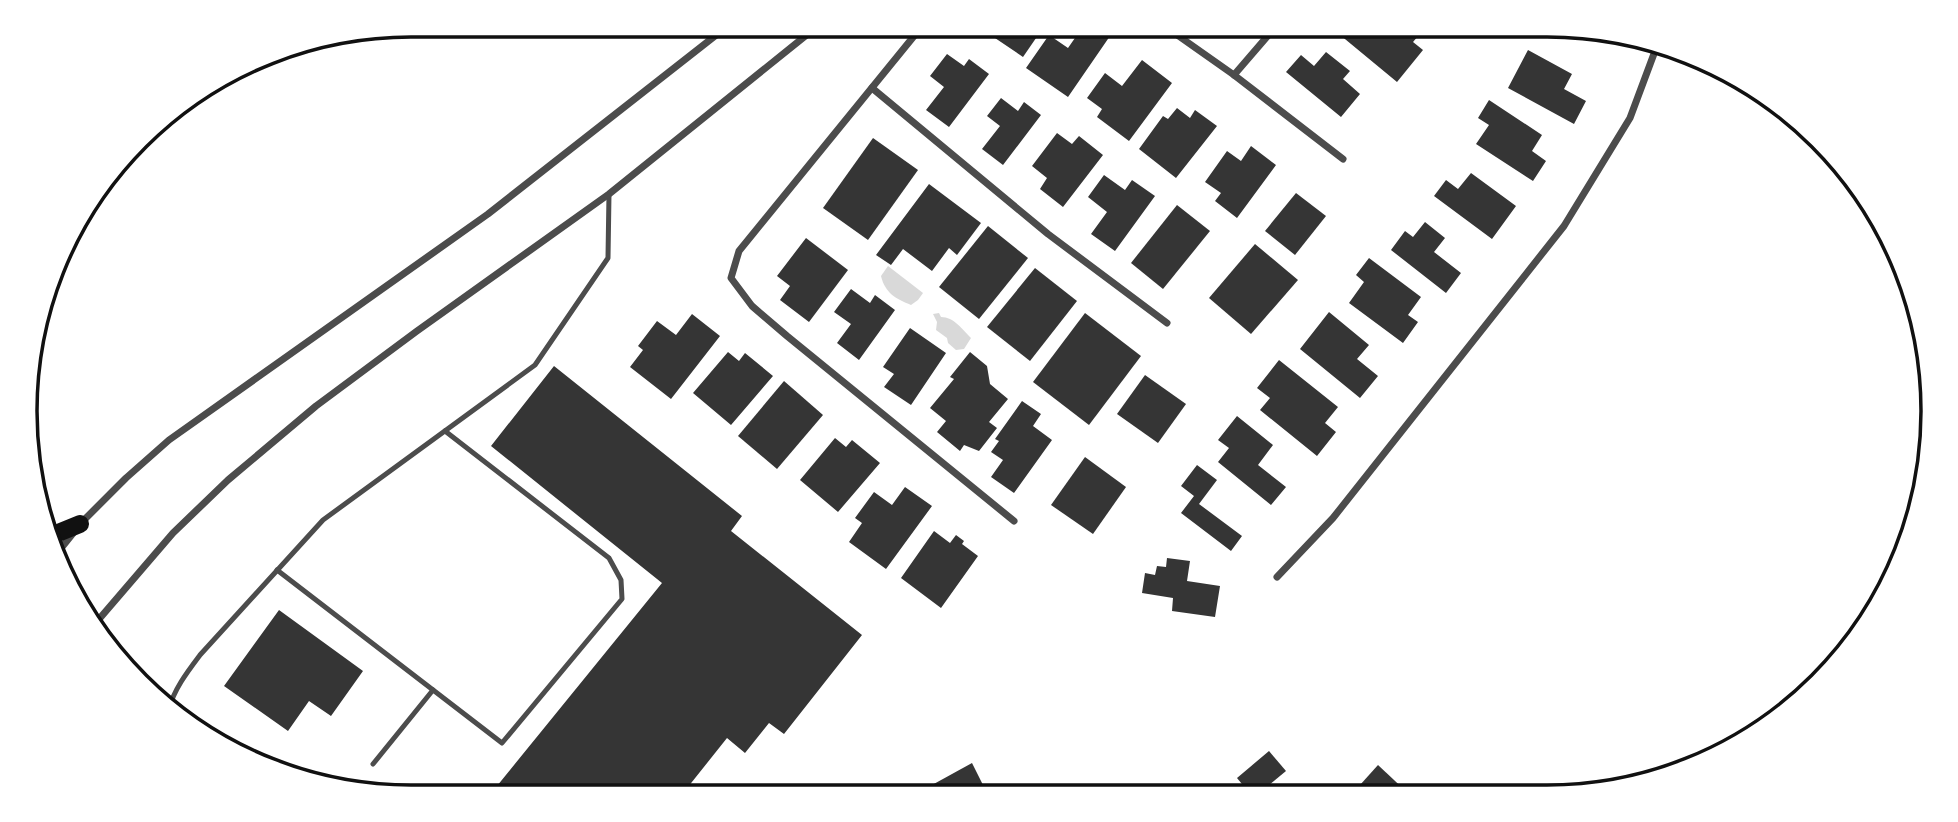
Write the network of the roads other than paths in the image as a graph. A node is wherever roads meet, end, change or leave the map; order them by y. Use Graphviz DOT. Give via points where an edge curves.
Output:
graph roads {
  1 [pos="713,37"];
  2 [pos="803,37"];
  3 [pos="913,37"];
  4 [pos="1181,37"];
  5 [pos="1266,37"];
  6 [pos="1654,53"];
  7 [pos="1234,75"];
  8 [pos="872,88"];
  9 [pos="1343,159"];
  10 [pos="609,194"];
  11 [pos="1167,323"];
  12 [pos="445,431"];
  13 [pos="1014,521"];
  14 [pos="80,524"];
  15 [pos="58,533"];
  16 [pos="62,546"];
  17 [pos="277,570"];
  18 [pos="1278,577"];
  19 [pos="100,618"];
  20 [pos="433,690"];
  21 [pos="172,699"];
  22 [pos="373,764"];
  1 -- 14 [label="street" via="488,214 169,440"];
  2 -- 10 [label="street"];
  3 -- 8 [label="street"];
  4 -- 7 [label="street"];
  5 -- 7 [label="street"];
  6 -- 18 [label="street" via="1630,118 1564,226 1333,518"];
  7 -- 9 [label="street"];
  8 -- 11 [label="street" via="1039,226"];
  8 -- 13 [label="street" via="739,251 732,278 752,306"];
  10 -- 12 [label="lane" via="608,258 535,365"];
  10 -- 19 [label="street" via="417,331 238,471 173,533"];
  12 -- 17 [label="lane" via="323,520"];
  12 -- 20 [label="lane" via="609,558 621,580 622,599 502,743"];
  14 -- 15 [label="main road"];
  14 -- 16 [label="street"];
  17 -- 20 [label="lane"];
  17 -- 21 [label="lane" via="200,654"];
  20 -- 22 [label="lane"];
}
